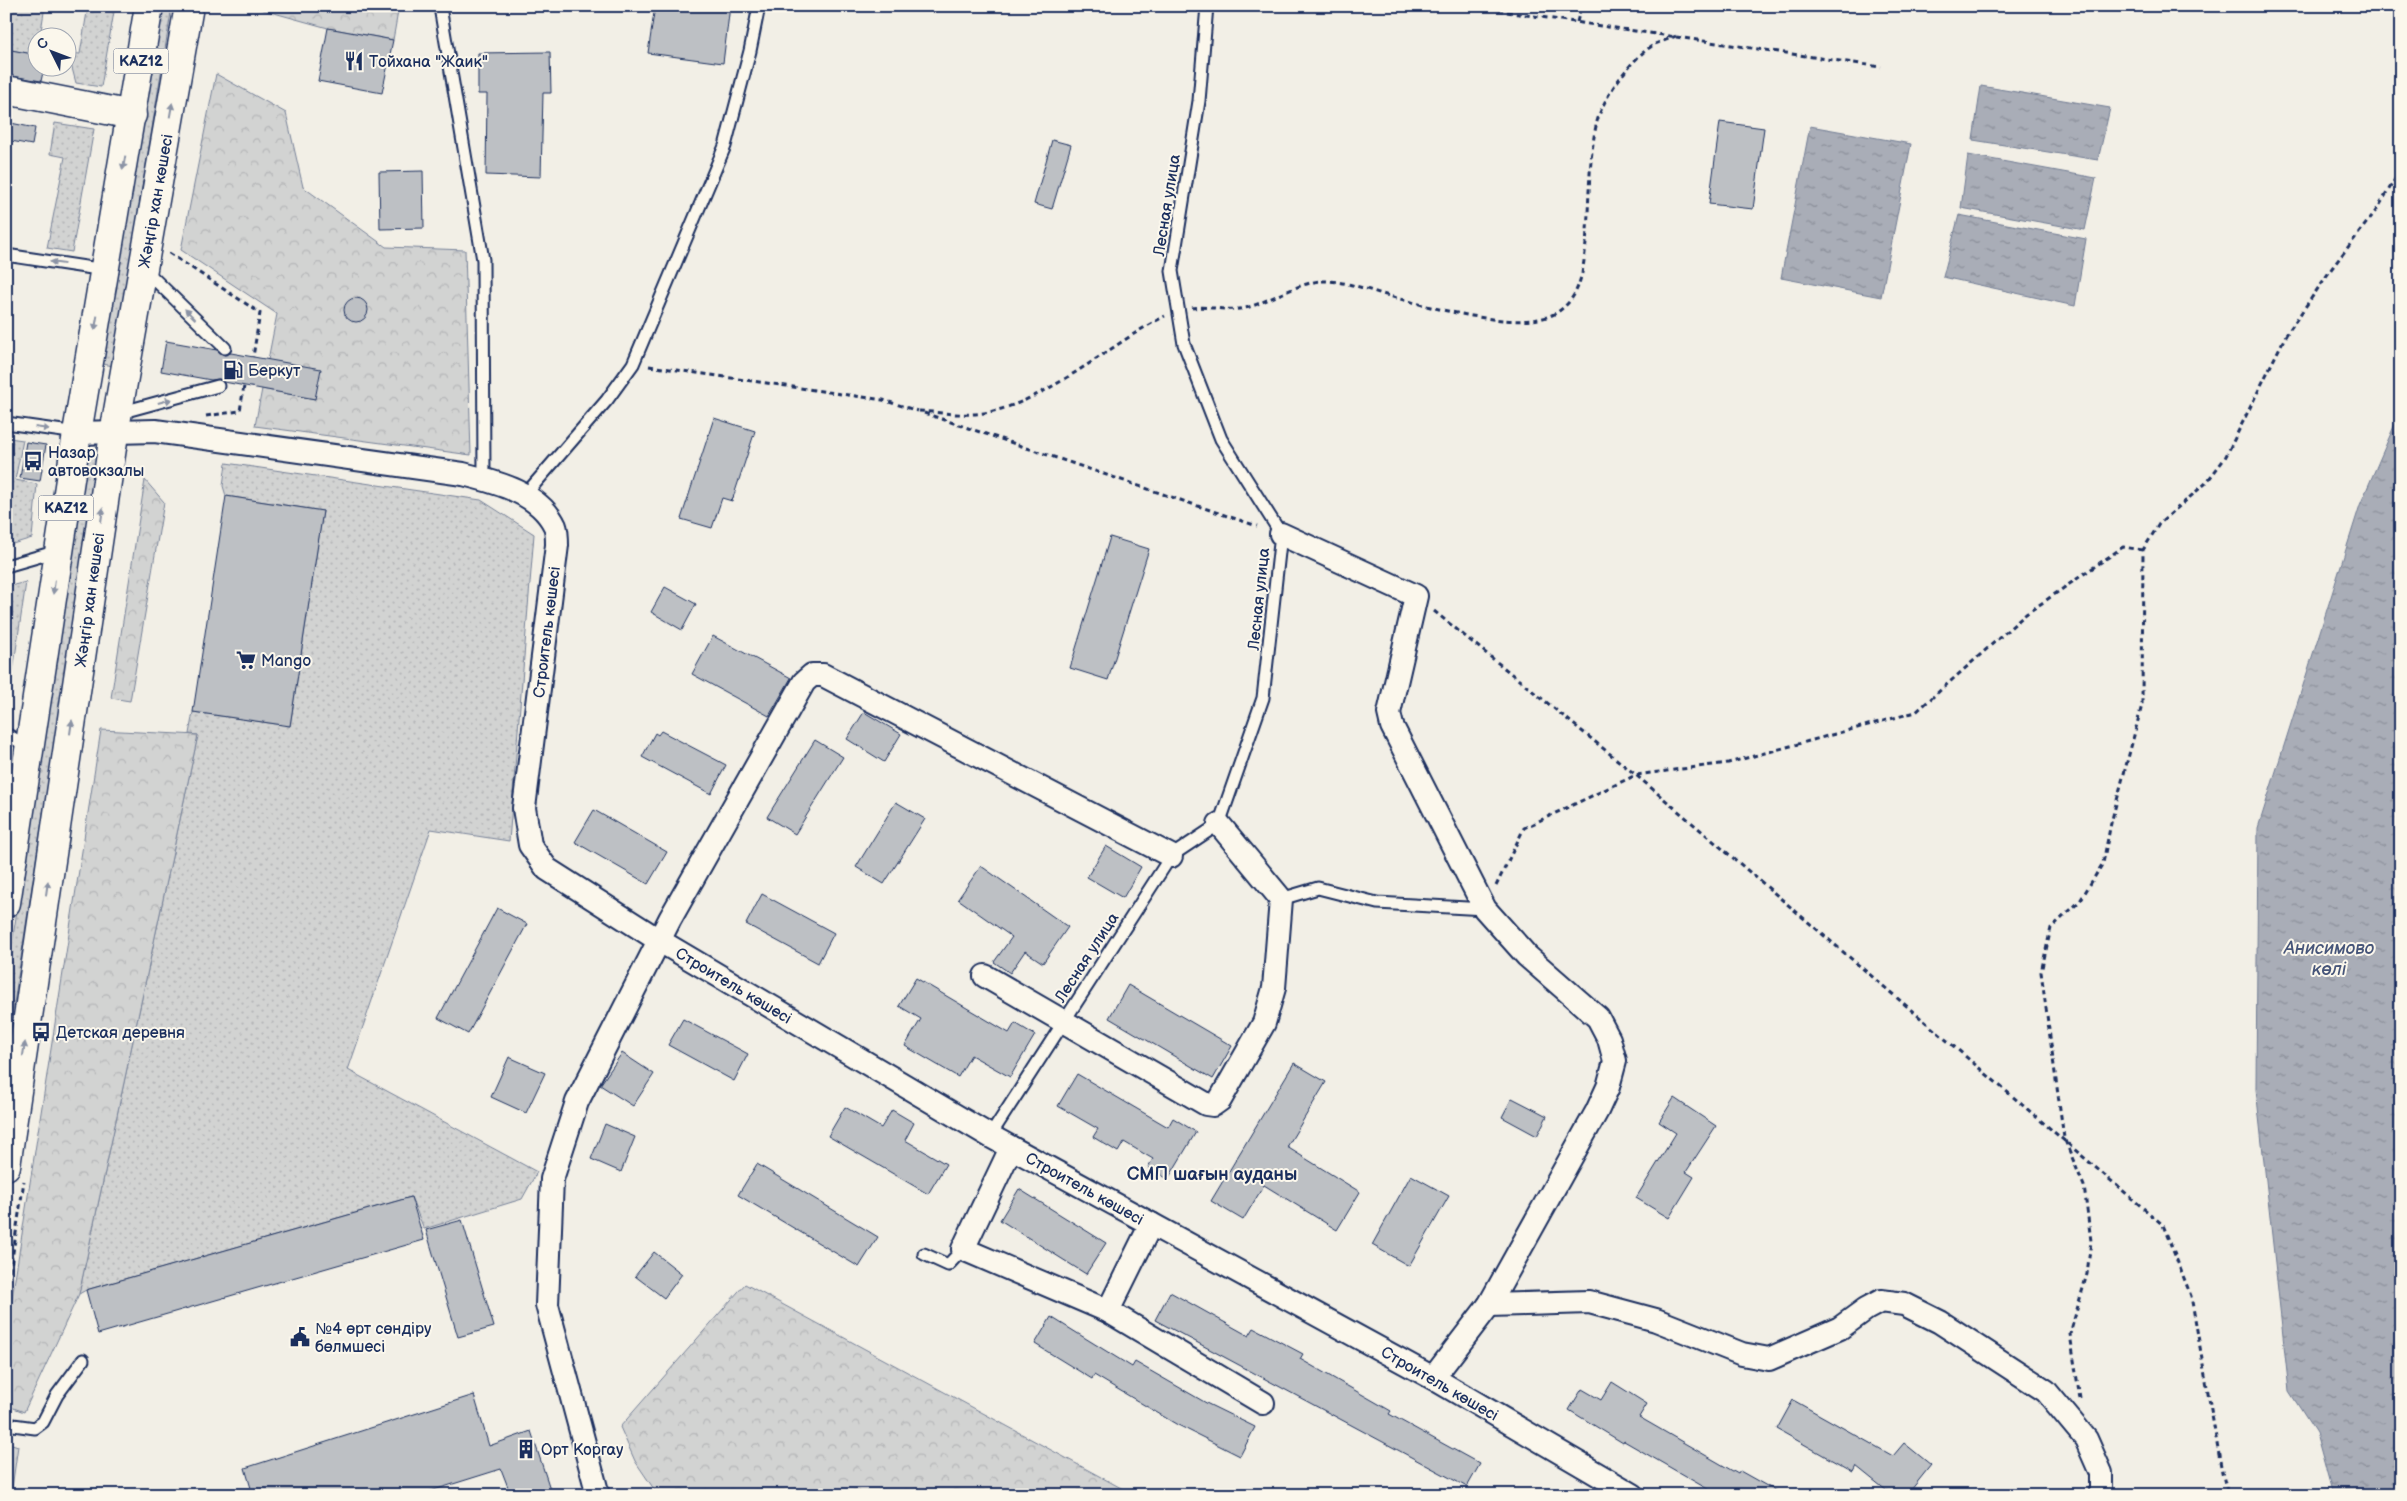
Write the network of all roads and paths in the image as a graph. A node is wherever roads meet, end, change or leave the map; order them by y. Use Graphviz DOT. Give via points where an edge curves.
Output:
graph roads {
  1 [pos="149,6"];
  2 [pos="189,6"];
  3 [pos="759,6"];
  4 [pos="1207,6"];
  5 [pos="1490,6"];
  6 [pos="1581,6"];
  7 [pos="440,13"];
  8 [pos="1577,22"];
  9 [pos="1676,36"];
  10 [pos="1881,67"];
  11 [pos="6,90"];
  12 [pos="132,115"];
  13 [pos="2401,168"];
  14 [pos="171,244"];
  15 [pos="6,255"];
  16 [pos="143,268"];
  17 [pos="105,270"];
  18 [pos="1178,310"];
  19 [pos="226,348"];
  20 [pos="253,357"];
  21 [pos="633,364"];
  22 [pos="218,386"];
  23 [pos="244,386"];
  24 [pos="919,412"];
  25 [pos="204,416"];
  26 [pos="6,423"];
  27 [pos="116,424"];
  28 [pos="77,433"];
  29 [pos="484,479"];
  30 [pos="525,495"];
  31 [pos="1281,534"];
  32 [pos="61,539"];
  33 [pos="2143,550"];
  34 [pos="6,566"];
  35 [pos="1416,596"];
  36 [pos="6,734"];
  37 [pos="29,757"];
  38 [pos="1636,775"];
  39 [pos="1219,824"];
  40 [pos="1171,856"];
  41 [pos="1281,899"];
  42 [pos="6,903"];
  43 [pos="1485,909"];
  44 [pos="660,941"];
  45 [pos="985,976"];
  46 [pos="1063,1023"];
  47 [pos="990,1136"];
  48 [pos="2064,1138"];
  49 [pos="1011,1148"];
  50 [pos="16,1169"];
  51 [pos="1151,1224"];
  52 [pos="963,1249"];
  53 [pos="924,1254"];
  54 [pos="6,1298"];
  55 [pos="1489,1305"];
  56 [pos="1108,1311"];
  57 [pos="83,1360"];
  58 [pos="1434,1378"];
  59 [pos="2080,1401"];
  60 [pos="1263,1403"];
  61 [pos="6,1424"];
  62 [pos="598,1495"];
  63 [pos="1633,1495"];
  64 [pos="2101,1495"];
  65 [pos="2228,1495"];
  1 -- 12 [label="main road, KAZ12"];
  16 -- 2 [label="main road, Жәңгір хан көшесі / KAZ12, one-way"];
  3 -- 21 [label="lane" via="725,146"];
  4 -- 18 [label="lane, Лесная улица" via="1199,101 1172,271"];
  5 -- 8 [label="path" via="1506,12"];
  6 -- 8 [label="path"];
  7 -- 29 [label="lane" via="484,260"];
  8 -- 9 [label="path"];
  9 -- 10 [label="path"];
  9 -- 18 [label="path" via="1654,45 1636,61 1606,100 1596,124 1582,274 1576,294 1559,312 1520,321 1470,316 1346,282 1321,281 1248,308"];
  11 -- 12 [label="main road"];
  12 -- 17 [label="main road, KAZ12, one-way"];
  13 -- 33 [label="path" via="2378,208 2286,335 2225,458 2206,482 2159,524"];
  14 -- 20 [label="path" via="169,253 260,313"];
  17 -- 15 [label="lane, one-way"];
  19 -- 16 [label="lane, one-way"];
  16 -- 27 [label="main road, Жәңгір хан көшесі / KAZ12"];
  17 -- 28 [label="main road, KAZ12, one-way"];
  18 -- 24 [label="path" via="1036,394 1000,409 973,414"];
  18 -- 31 [label="lane, Лесная улица" via="1184,344 1221,439"];
  21 -- 24 [label="path" via="884,400"];
  21 -- 30 [label="lane" via="607,400"];
  27 -- 22 [label="lane, one-way"];
  23 -- 25 [label="path" via="240,411"];
  24 -- 31 [label="path"];
  26 -- 28 [label="lane, one-way"];
  27 -- 28 [label="street, Строитель көшесі"];
  27 -- 29 [label="street, Строитель көшесі"];
  50 -- 27 [label="main road, Жәңгір хан көшесі / KAZ12, one-way"];
  28 -- 32 [label="main road, KAZ12"];
  29 -- 30 [label="street, Строитель көшесі" via="506,484"];
  30 -- 44 [label="street, Строитель көшесі" via="547,514 556,527 557,545 524,808 530,845 547,869"];
  31 -- 35 [label="street"];
  31 -- 39 [label="lane, Лесная улица" via="1263,698"];
  32 -- 34 [label="lane" via="51,553"];
  32 -- 37 [label="main road, KAZ12, one-way"];
  33 -- 38 [label="path" via="2123,547 2026,614 1916,712 1728,763"];
  33 -- 48 [label="path" via="2142,705 2103,863 2080,901 2051,928 2041,972"];
  35 -- 38 [label="path"];
  35 -- 43 [label="street" via="1389,713 1392,726"];
  36 -- 37 [label="lane" via="25,745"];
  37 -- 42 [label="main road, KAZ12"];
  38 -- 43 [label="path" via="1524,828"];
  38 -- 48 [label="path"];
  39 -- 40 [label="lane, Лесная улица"];
  39 -- 41 [label="street"];
  40 -- 44 [label="street" via="870,698 823,675 812,675 799,690"];
  40 -- 46 [label="lane, Лесная улица"];
  41 -- 43 [label="lane" via="1318,888 1377,903"];
  41 -- 46 [label="street" via="1274,988 1264,1024 1220,1100 1213,1105"];
  43 -- 55 [label="street" via="1527,956 1598,1018 1609,1038 1615,1061 1597,1111"];
  44 -- 47 [label="street, Строитель көшесі"];
  44 -- 62 [label="street" via="577,1102 552,1179 547,1305"];
  45 -- 46 [label="street"];
  46 -- 47 [label="lane, Лесная улица"];
  47 -- 49 [label="street, Строитель көшесі"];
  48 -- 59 [label="path" via="2084,1186 2091,1241 2087,1274 2070,1334"];
  48 -- 65 [label="path" via="2164,1225 2192,1296"];
  49 -- 51 [label="street, Строитель көшесі"];
  49 -- 52 [label="street"];
  50 -- 54 [label="path"];
  51 -- 56 [label="street"];
  51 -- 58 [label="street, Строитель көшесі"];
  52 -- 53 [label="lane" via="948,1265"];
  52 -- 56 [label="street"];
  55 -- 58 [label="street"];
  55 -- 64 [label="street" via="1589,1302 1656,1320 1742,1354 1770,1358 1840,1328 1881,1302 1904,1304 1940,1322 2046,1391 2086,1439 2101,1473"];
  56 -- 60 [label="street"];
  57 -- 61 [label="lane" via="57,1395 43,1422 35,1428"];
  58 -- 63 [label="street, Строитель көшесі"];
}
